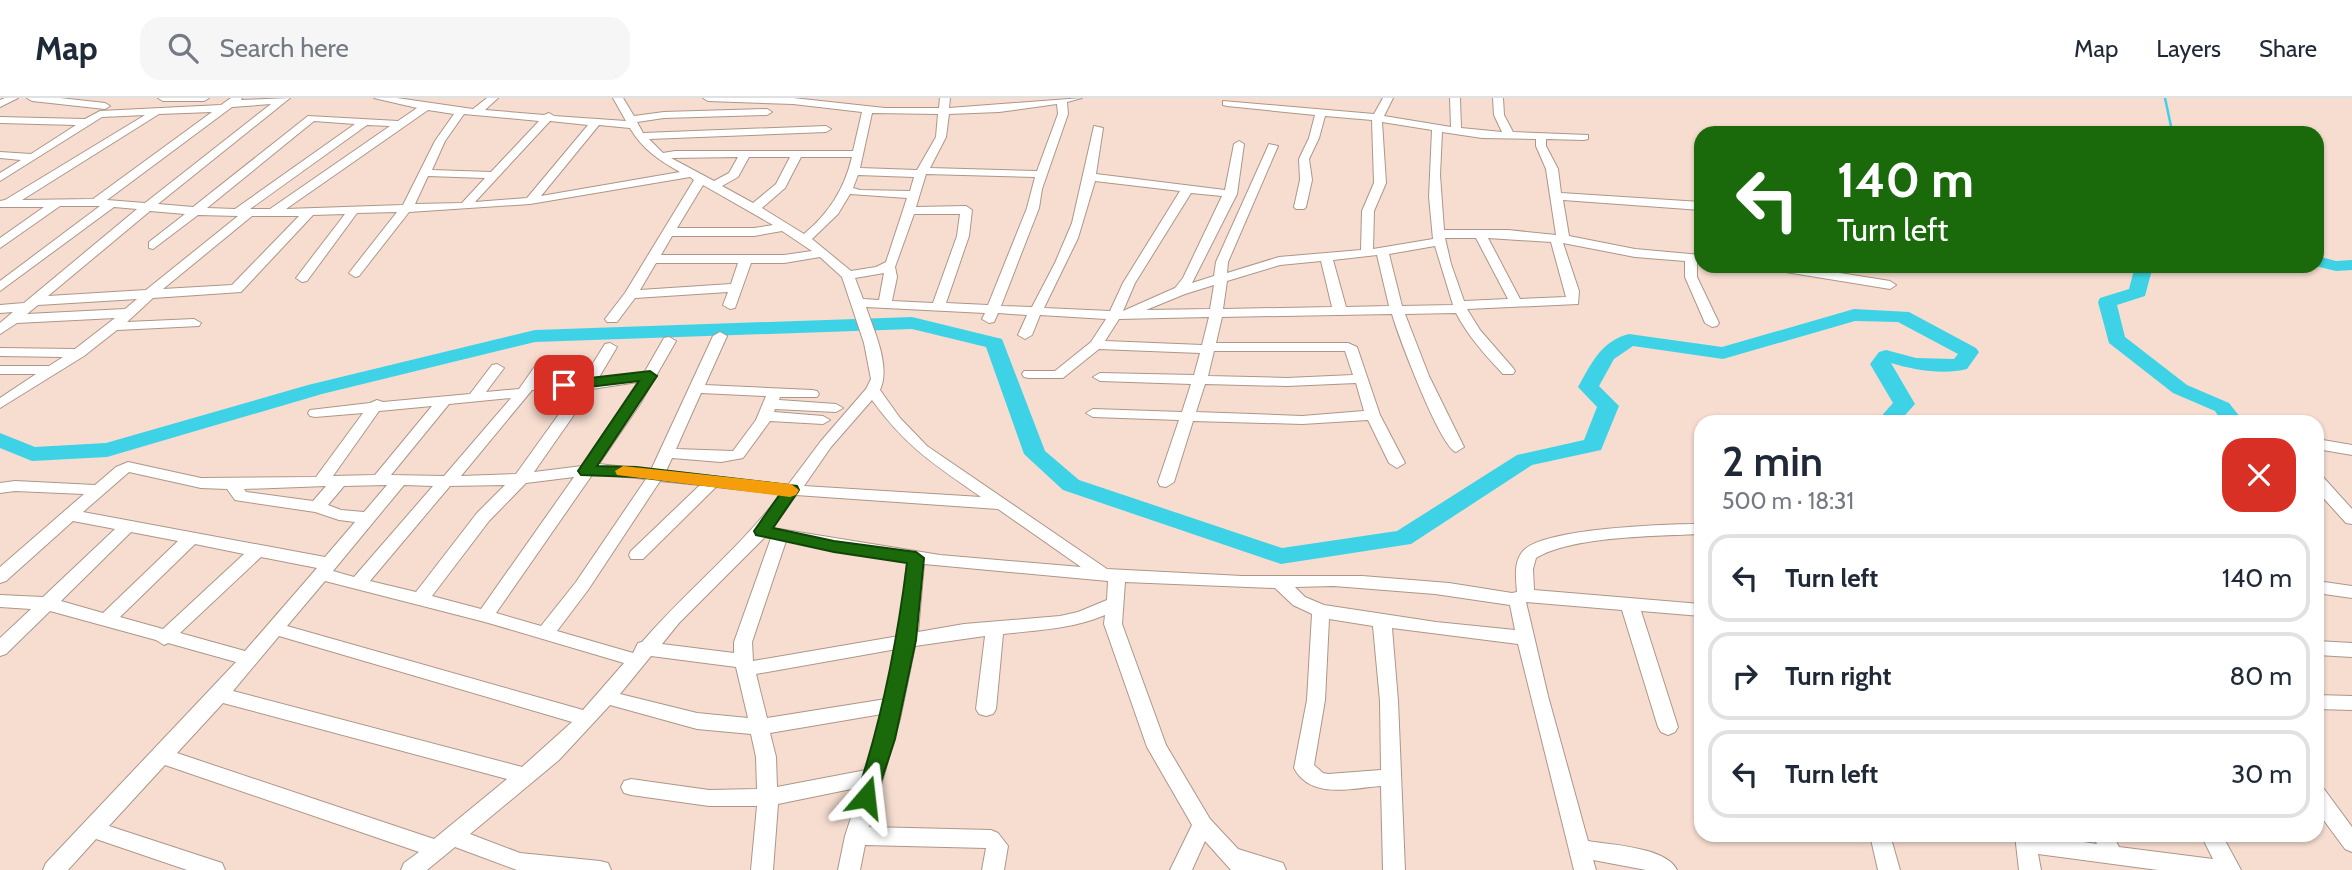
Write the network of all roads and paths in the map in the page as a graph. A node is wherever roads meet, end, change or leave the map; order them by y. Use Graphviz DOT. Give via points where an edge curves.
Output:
graph roads {
  1 [pos="13,98"];
  2 [pos="32,98"];
  3 [pos="116,98"];
  4 [pos="163,98"];
  5 [pos="204,98"];
  6 [pos="379,98"];
  7 [pos="493,98"];
  8 [pos="618,98"];
  9 [pos="708,98"];
  10 [pos="945,98"];
  11 [pos="1077,98"];
  12 [pos="1298,98"];
  13 [pos="1388,98"];
  14 [pos="1455,98"];
  15 [pos="1498,98"];
  16 [pos="284,99"];
  17 [pos="741,99"];
  18 [pos="789,99"];
  19 [pos="1062,100"];
  20 [pos="1227,100"];
  21 [pos="230,103"];
  22 [pos="0,104"];
  23 [pos="425,107"];
  24 [pos="868,109"];
  25 [pos="102,110"];
  26 [pos="190,110"];
  27 [pos="461,111"];
  28 [pos="944,111"];
  29 [pos="1293,111"];
  30 [pos="476,112"];
  31 [pos="767,112"];
  32 [pos="156,113"];
  33 [pos="1320,114"];
  34 [pos="549,116"];
  35 [pos="1377,119"];
  36 [pos="0,120"];
  37 [pos="1226,120"];
  38 [pos="366,121"];
  39 [pos="597,121"];
  40 [pos="87,122"];
  41 [pos="631,122"];
  42 [pos="400,124"];
  43 [pos="1098,128"];
  44 [pos="826,129"];
  45 [pos="1437,129"];
  46 [pos="1456,130"];
  47 [pos="640,136"];
  48 [pos="1509,136"];
  49 [pos="1541,136"];
  50 [pos="1584,137"];
  51 [pos="1239,144"];
  52 [pos="1273,146"];
  53 [pos="745,154"];
  54 [pos="797,154"];
  55 [pos="857,154"];
  56 [pos="0,155"];
  57 [pos="34,157"];
  58 [pos="661,157"];
  59 [pos="854,171"];
  60 [pos="922,172"];
  61 [pos="424,173"];
  62 [pos="1042,173"];
  63 [pos="2,175"];
  64 [pos="495,175"];
  65 [pos="695,177"];
  66 [pos="1091,177"];
  67 [pos="714,186"];
  68 [pos="1187,189"];
  69 [pos="849,190"];
  70 [pos="1231,194"];
  71 [pos="914,195"];
  72 [pos="1558,196"];
  73 [pos="530,201"];
  74 [pos="58,202"];
  75 [pos="96,202"];
  76 [pos="113,202"];
  77 [pos="3,205"];
  78 [pos="149,206"];
  79 [pos="465,206"];
  80 [pos="1694,206"];
  81 [pos="406,207"];
  82 [pos="1300,207"];
  83 [pos="754,208"];
  84 [pos="354,209"];
  85 [pos="193,211"];
  86 [pos="245,211"];
  87 [pos="908,211"];
  88 [pos="309,212"];
  89 [pos="273,213"];
  90 [pos="783,227"];
  91 [pos="670,232"];
  92 [pos="1479,233"];
  93 [pos="1438,238"];
  94 [pos="1560,239"];
  95 [pos="804,240"];
  96 [pos="0,244"];
  97 [pos="153,245"];
  98 [pos="1382,252"];
  99 [pos="821,253"];
  100 [pos="1367,254"];
  101 [pos="1326,256"];
  102 [pos="1694,258"];
  103 [pos="653,259"];
  104 [pos="746,259"];
  105 [pos="889,267"];
  106 [pos="1694,268"];
  107 [pos="355,273"];
  108 [pos="1838,273"];
  109 [pos="848,275"];
  110 [pos="1222,276"];
  111 [pos="302,278"];
  112 [pos="1890,285"];
  113 [pos="0,288"];
  114 [pos="736,288"];
  115 [pos="1180,291"];
  116 [pos="631,294"];
  117 [pos="149,295"];
  118 [pos="885,303"];
  119 [pos="29,304"];
  120 [pos="1516,304"];
  121 [pos="730,305"];
  122 [pos="938,306"];
  123 [pos="860,307"];
  124 [pos="1460,307"];
  125 [pos="0,309"];
  126 [pos="1396,310"];
  127 [pos="1038,311"];
  128 [pos="1340,311"];
  129 [pos="128,313"];
  130 [pos="1217,314"];
  131 [pos="990,315"];
  132 [pos="1122,315"];
  133 [pos="612,319"];
  134 [pos="194,323"];
  135 [pos="1712,323"];
  136 [pos="5,325"];
  137 [pos="115,326"];
  138 [pos="1025,335"];
  139 [pos="720,336"];
  140 [pos="669,341"];
  141 [pos="1096,345"];
  142 [pos="610,347"];
  143 [pos="1209,348"];
  144 [pos="0,352"];
  145 [pos="82,353"];
  146 [pos="543,365"];
  147 [pos="497,368"];
  148 [pos="0,370"];
  149 [pos="53,370"];
  150 [pos="1508,371"];
  151 [pos="1028,373"];
  152 [pos="650,376"];
  153 [pos="1100,377"];
  154 [pos="1199,379"];
  155 [pos="1360,379"];
  156 [pos="587,385"];
  157 [pos="697,389"];
  158 [pos="525,390"];
  159 [pos="873,390"];
  160 [pos="812,394"];
  161 [pos="475,397"];
  162 [pos="444,401"];
  163 [pos="0,404"];
  164 [pos="378,404"];
  165 [pos="770,404"];
  166 [pos="836,408"];
  167 [pos="315,413"];
  168 [pos="1093,413"];
  169 [pos="1373,415"];
  170 [pos="1186,416"];
  171 [pos="823,420"];
  172 [pos="2324,445"];
  173 [pos="1456,447"];
  174 [pos="2352,450"];
  175 [pos="667,453"];
  176 [pos="1398,463"];
  177 [pos="586,471"];
  178 [pos="657,474"];
  179 [pos="379,480"];
  180 [pos="400,480"];
  181 [pos="448,480"];
  182 [pos="520,480"];
  183 [pos="321,481"];
  184 [pos="341,481"];
  185 [pos="713,481"];
  186 [pos="1166,482"];
  187 [pos="232,484"];
  188 [pos="0,488"];
  189 [pos="2324,489"];
  190 [pos="97,490"];
  191 [pos="791,490"];
  192 [pos="1002,504"];
  193 [pos="317,507"];
  194 [pos="69,515"];
  195 [pos="367,519"];
  196 [pos="2352,519"];
  197 [pos="129,525"];
  198 [pos="1694,530"];
  199 [pos="771,533"];
  200 [pos="190,538"];
  201 [pos="257,551"];
  202 [pos="637,555"];
  203 [pos="916,558"];
  204 [pos="325,569"];
  205 [pos="1108,575"];
  206 [pos="0,577"];
  207 [pos="1278,580"];
  208 [pos="358,584"];
  209 [pos="2324,588"];
  210 [pos="2352,592"];
  211 [pos="1521,597"];
  212 [pos="420,599"];
  213 [pos="0,601"];
  214 [pos="1115,603"];
  215 [pos="48,604"];
  216 [pos="1630,606"];
  217 [pos="1694,610"];
  218 [pos="1321,611"];
  219 [pos="485,616"];
  220 [pos="105,621"];
  221 [pos="1382,621"];
  222 [pos="995,628"];
  223 [pos="276,629"];
  224 [pos="545,634"];
  225 [pos="164,638"];
  226 [pos="1525,638"];
  227 [pos="907,640"];
  228 [pos="2324,648"];
  229 [pos="0,649"];
  230 [pos="2352,650"];
  231 [pos="640,654"];
  232 [pos="249,659"];
  233 [pos="745,665"];
  234 [pos="219,695"];
  235 [pos="605,697"];
  236 [pos="2324,701"];
  237 [pos="2352,703"];
  238 [pos="892,705"];
  239 [pos="986,709"];
  240 [pos="587,719"];
  241 [pos="760,727"];
  242 [pos="1668,727"];
  243 [pos="162,756"];
  244 [pos="526,776"];
  245 [pos="872,777"];
  246 [pos="1390,777"];
  247 [pos="631,787"];
  248 [pos="768,797"];
  249 [pos="2324,804"];
  250 [pos="1203,825"];
  251 [pos="92,829"];
  252 [pos="855,836"];
  253 [pos="1882,842"];
  254 [pos="2026,842"];
  255 [pos="2075,842"];
  256 [pos="2215,842"];
  257 [pos="2352,842"];
  258 [pos="444,843"];
  259 [pos="2108,844"];
  260 [pos="1580,849"];
  261 [pos="1238,863"];
  262 [pos="589,869"];
  263 [pos="54,870"];
  264 [pos="214,870"];
  265 [pos="412,870"];
  266 [pos="762,870"];
  267 [pos="849,870"];
  268 [pos="993,870"];
  269 [pos="1181,870"];
  270 [pos="1275,870"];
  271 [pos="1394,870"];
  272 [pos="1585,870"];
  273 [pos="1666,870"];
  274 [pos="1889,870"];
  275 [pos="2030,870"];
  276 [pos="2230,870"];
  1 -- 22 [label="street"];
  2 -- 25 [label="street"];
  3 -- 25 [label="street"];
  4 -- 5 [label="street"];
  5 -- 26 [label="street"];
  6 -- 23 [label="street"];
  7 -- 30 [label="street"];
  8 -- 41 [label="street"];
  9 -- 17 [label="street"];
  10 -- 28 [label="street"];
  11 -- 19 [label="street"];
  12 -- 29 [label="street"];
  13 -- 35 [label="street"];
  14 -- 46 [label="street"];
  15 -- 48 [label="street" via="1499,115"];
  16 -- 21 [label="street"];
  16 -- 78 [label="street"];
  17 -- 18 [label="street"];
  18 -- 24 [label="street"];
  19 -- 28 [label="street"];
  19 -- 62 [label="street" via="1063,114"];
  20 -- 29 [label="street"];
  20 -- 37 [label="street"];
  21 -- 26 [label="street"];
  21 -- 75 [label="street"];
  23 -- 27 [label="street"];
  23 -- 42 [label="street"];
  24 -- 28 [label="street"];
  24 -- 55 [label="street"];
  25 -- 32 [label="street"];
  25 -- 40 [label="street"];
  26 -- 32 [label="street"];
  27 -- 30 [label="street"];
  27 -- 61 [label="street"];
  28 -- 60 [label="street" via="941,137"];
  29 -- 33 [label="street"];
  30 -- 34 [label="street"];
  31 -- 41 [label="street" via="664,116"];
  32 -- 77 [label="street"];
  33 -- 35 [label="street"];
  33 -- 82 [label="street" via="1304,159 1306,180"];
  34 -- 39 [label="street"];
  34 -- 64 [label="street"];
  35 -- 45 [label="street"];
  35 -- 100 [label="street" via="1380,183 1368,211"];
  36 -- 40 [label="street"];
  38 -- 42 [label="street"];
  38 -- 85 [label="street" via="312,118"];
  38 -- 86 [label="street"];
  39 -- 41 [label="street"];
  39 -- 73 [label="street"];
  40 -- 57 [label="street"];
  41 -- 47 [label="street"];
  42 -- 89 [label="street"];
  43 -- 66 [label="street"];
  44 -- 47 [label="street"];
  45 -- 46 [label="street"];
  45 -- 93 [label="street" via="1432,176"];
  46 -- 48 [label="street"];
  47 -- 58 [label="street"];
  48 -- 49 [label="street"];
  49 -- 50 [label="street"];
  49 -- 72 [label="street"];
  51 -- 70 [label="street"];
  52 -- 110 [label="street" via="1226,250"];
  53 -- 54 [label="street"];
  53 -- 58 [label="street"];
  53 -- 67 [label="street" via="734,175"];
  54 -- 55 [label="street"];
  54 -- 83 [label="street" via="781,186"];
  55 -- 59 [label="street"];
  56 -- 57 [label="street"];
  57 -- 63 [label="street"];
  58 -- 65 [label="street"];
  59 -- 60 [label="street"];
  59 -- 69 [label="street"];
  60 -- 62 [label="street"];
  60 -- 71 [label="street"];
  61 -- 64 [label="street"];
  61 -- 81 [label="street"];
  62 -- 131 [label="street"];
  64 -- 79 [label="street"];
  65 -- 67 [label="street"];
  65 -- 73 [label="street"];
  65 -- 91 [label="street"];
  66 -- 68 [label="street"];
  66 -- 127 [label="street" via="1067,252"];
  67 -- 83 [label="street"];
  68 -- 70 [label="street"];
  68 -- 132 [label="street" via="1129,283"];
  69 -- 71 [label="street"];
  69 -- 95 [label="street" via="831,216"];
  70 -- 115 [label="street"];
  71 -- 87 [label="street"];
  72 -- 80 [label="street"];
  72 -- 94 [label="street"];
  73 -- 79 [label="street"];
  74 -- 75 [label="street"];
  74 -- 77 [label="street"];
  74 -- 96 [label="street"];
  75 -- 76 [label="street"];
  76 -- 78 [label="street"];
  76 -- 113 [label="street"];
  78 -- 85 [label="street"];
  78 -- 119 [label="street"];
  79 -- 81 [label="street"];
  81 -- 84 [label="street"];
  81 -- 107 [label="street"];
  83 -- 90 [label="street"];
  84 -- 88 [label="street"];
  84 -- 111 [label="street"];
  85 -- 86 [label="street"];
  85 -- 97 [label="street"];
  86 -- 89 [label="street"];
  86 -- 117 [label="street"];
  87 -- 105 [label="street"];
  87 -- 122 [label="street" via="966,211 963,236"];
  88 -- 89 [label="street"];
  88 -- 117 [label="street" via="237,288"];
  90 -- 91 [label="street" via="754,232"];
  90 -- 95 [label="street"];
  91 -- 103 [label="street"];
  92 -- 93 [label="street"];
  92 -- 94 [label="street"];
  92 -- 120 [label="street"];
  93 -- 98 [label="street"];
  93 -- 124 [label="street"];
  94 -- 102 [label="street"];
  94 -- 120 [label="street" via="1573,301"];
  95 -- 99 [label="street"];
  98 -- 100 [label="street"];
  98 -- 126 [label="street"];
  99 -- 104 [label="street"];
  99 -- 109 [label="street"];
  100 -- 101 [label="street"];
  101 -- 110 [label="street" via="1279,261"];
  101 -- 128 [label="street"];
  103 -- 104 [label="street"];
  103 -- 116 [label="street"];
  104 -- 114 [label="street"];
  105 -- 109 [label="street"];
  105 -- 118 [label="street"];
  106 -- 135 [label="street" via="1692,277"];
  108 -- 112 [label="street"];
  109 -- 123 [label="street"];
  110 -- 115 [label="street"];
  110 -- 130 [label="street"];
  114 -- 116 [label="street"];
  114 -- 121 [label="street"];
  115 -- 132 [label="street"];
  116 -- 133 [label="street"];
  117 -- 119 [label="street"];
  117 -- 129 [label="street"];
  118 -- 122 [label="street"];
  118 -- 123 [label="street"];
  119 -- 125 [label="street"];
  119 -- 136 [label="street"];
  120 -- 124 [label="street"];
  122 -- 131 [label="street"];
  123 -- 159 [label="street" via="878,379"];
  124 -- 126 [label="street"];
  124 -- 150 [label="street"];
  126 -- 128 [label="street"];
  126 -- 173 [label="street" via="1410,353"];
  127 -- 131 [label="street"];
  127 -- 132 [label="street"];
  127 -- 138 [label="street"];
  128 -- 130 [label="street"];
  129 -- 136 [label="street"];
  129 -- 137 [label="street"];
  130 -- 132 [label="street"];
  130 -- 143 [label="street"];
  132 -- 141 [label="street"];
  134 -- 137 [label="street"];
  137 -- 145 [label="street"];
  139 -- 157 [label="street"];
  140 -- 152 [label="street"];
  141 -- 143 [label="street"];
  141 -- 151 [label="street" via="1058,375"];
  142 -- 156 [label="street"];
  143 -- 154 [label="street"];
  143 -- 155 [label="street" via="1348,347"];
  144 -- 145 [label="street"];
  145 -- 149 [label="street"];
  146 -- 158 [label="street"];
  147 -- 161 [label="street"];
  148 -- 149 [label="street"];
  149 -- 163 [label="street"];
  152 -- 156 [label="street"];
  152 -- 177 [label="street"];
  153 -- 154 [label="street"];
  154 -- 155 [label="street"];
  154 -- 170 [label="street"];
  155 -- 169 [label="street"];
  156 -- 158 [label="street"];
  156 -- 182 [label="street"];
  157 -- 165 [label="street"];
  157 -- 175 [label="street"];
  158 -- 161 [label="street"];
  158 -- 181 [label="street"];
  159 -- 191 [label="street"];
  159 -- 192 [label="street" via="922,449"];
  160 -- 165 [label="street"];
  161 -- 162 [label="street"];
  162 -- 164 [label="street"];
  162 -- 179 [label="street"];
  164 -- 167 [label="street"];
  164 -- 183 [label="street"];
  165 -- 166 [label="street"];
  165 -- 171 [label="street"];
  165 -- 175 [label="street" via="738,455"];
  168 -- 170 [label="street"];
  169 -- 170 [label="street" via="1313,420"];
  169 -- 176 [label="street"];
  170 -- 186 [label="street"];
  172 -- 174 [label="street"];
  175 -- 178 [label="street"];
  177 -- 178 [label="street"];
  177 -- 182 [label="street"];
  177 -- 219 [label="street"];
  178 -- 185 [label="street"];
  178 -- 224 [label="street"];
  179 -- 180 [label="street"];
  179 -- 184 [label="street"];
  180 -- 181 [label="street"];
  180 -- 195 [label="street"];
  181 -- 182 [label="street"];
  181 -- 208 [label="street"];
  182 -- 212 [label="street" via="483,517"];
  183 -- 184 [label="street"];
  183 -- 187 [label="street"];
  184 -- 193 [label="street"];
  185 -- 191 [label="street"];
  185 -- 202 [label="street"];
  187 -- 190 [label="street" via="201,483 128,467"];
  187 -- 193 [label="street" via="241,496"];
  188 -- 190 [label="street"];
  189 -- 196 [label="street"];
  190 -- 194 [label="street"];
  191 -- 192 [label="street"];
  191 -- 199 [label="street"];
  192 -- 205 [label="street"];
  193 -- 195 [label="street"];
  194 -- 197 [label="street"];
  194 -- 206 [label="street"];
  195 -- 204 [label="street"];
  197 -- 200 [label="street"];
  197 -- 215 [label="street"];
  198 -- 211 [label="street" via="1559,542 1535,549 1525,565"];
  199 -- 203 [label="street"];
  199 -- 231 [label="street"];
  199 -- 233 [label="street" via="746,629"];
  200 -- 201 [label="street"];
  200 -- 220 [label="street"];
  201 -- 204 [label="street"];
  201 -- 225 [label="street"];
  203 -- 205 [label="street"];
  203 -- 227 [label="street"];
  204 -- 208 [label="street"];
  204 -- 223 [label="street"];
  205 -- 207 [label="street"];
  205 -- 214 [label="street" via="1116,581"];
  207 -- 211 [label="street" via="1346,580"];
  207 -- 218 [label="street" via="1299,601"];
  208 -- 212 [label="street"];
  209 -- 210 [label="street"];
  211 -- 216 [label="street"];
  211 -- 226 [label="street"];
  212 -- 219 [label="street"];
  213 -- 215 [label="street"];
  214 -- 222 [label="street" via="1081,618"];
  214 -- 250 [label="street" via="1113,624 1157,747"];
  215 -- 220 [label="street"];
  215 -- 229 [label="street"];
  216 -- 217 [label="street"];
  216 -- 242 [label="street"];
  218 -- 221 [label="street"];
  218 -- 246 [label="street" via="1316,700 1304,768 1317,780 1328,782"];
  219 -- 224 [label="street"];
  220 -- 225 [label="street"];
  221 -- 226 [label="street"];
  221 -- 246 [label="street"];
  222 -- 227 [label="street"];
  222 -- 239 [label="street"];
  223 -- 232 [label="street"];
  223 -- 240 [label="street"];
  224 -- 231 [label="street"];
  225 -- 232 [label="street"];
  226 -- 260 [label="street"];
  227 -- 233 [label="street"];
  227 -- 238 [label="street"];
  228 -- 230 [label="street"];
  231 -- 233 [label="street"];
  231 -- 235 [label="street"];
  232 -- 234 [label="street"];
  233 -- 241 [label="street"];
  234 -- 243 [label="street"];
  234 -- 244 [label="street"];
  235 -- 240 [label="street"];
  235 -- 241 [label="street" via="697,721"];
  236 -- 237 [label="street"];
  238 -- 241 [label="street"];
  238 -- 245 [label="street"];
  240 -- 244 [label="street"];
  241 -- 248 [label="street"];
  243 -- 251 [label="street"];
  243 -- 258 [label="street"];
  244 -- 258 [label="street"];
  245 -- 248 [label="street"];
  245 -- 252 [label="street"];
  246 -- 271 [label="street"];
  247 -- 248 [label="street" via="709,798"];
  248 -- 266 [label="street"];
  249 -- 257 [label="street"];
  250 -- 261 [label="street"];
  250 -- 269 [label="street"];
  251 -- 263 [label="street"];
  251 -- 264 [label="street"];
  252 -- 267 [label="street"];
  252 -- 268 [label="street" via="991,839 997,846"];
  253 -- 274 [label="street"];
  254 -- 275 [label="street"];
  255 -- 259 [label="street"];
  256 -- 276 [label="street"];
  258 -- 262 [label="street" via="520,862"];
  258 -- 265 [label="street"];
  259 -- 276 [label="street"];
  260 -- 272 [label="street"];
  260 -- 273 [label="street" via="1645,859"];
  261 -- 270 [label="street"];
}
